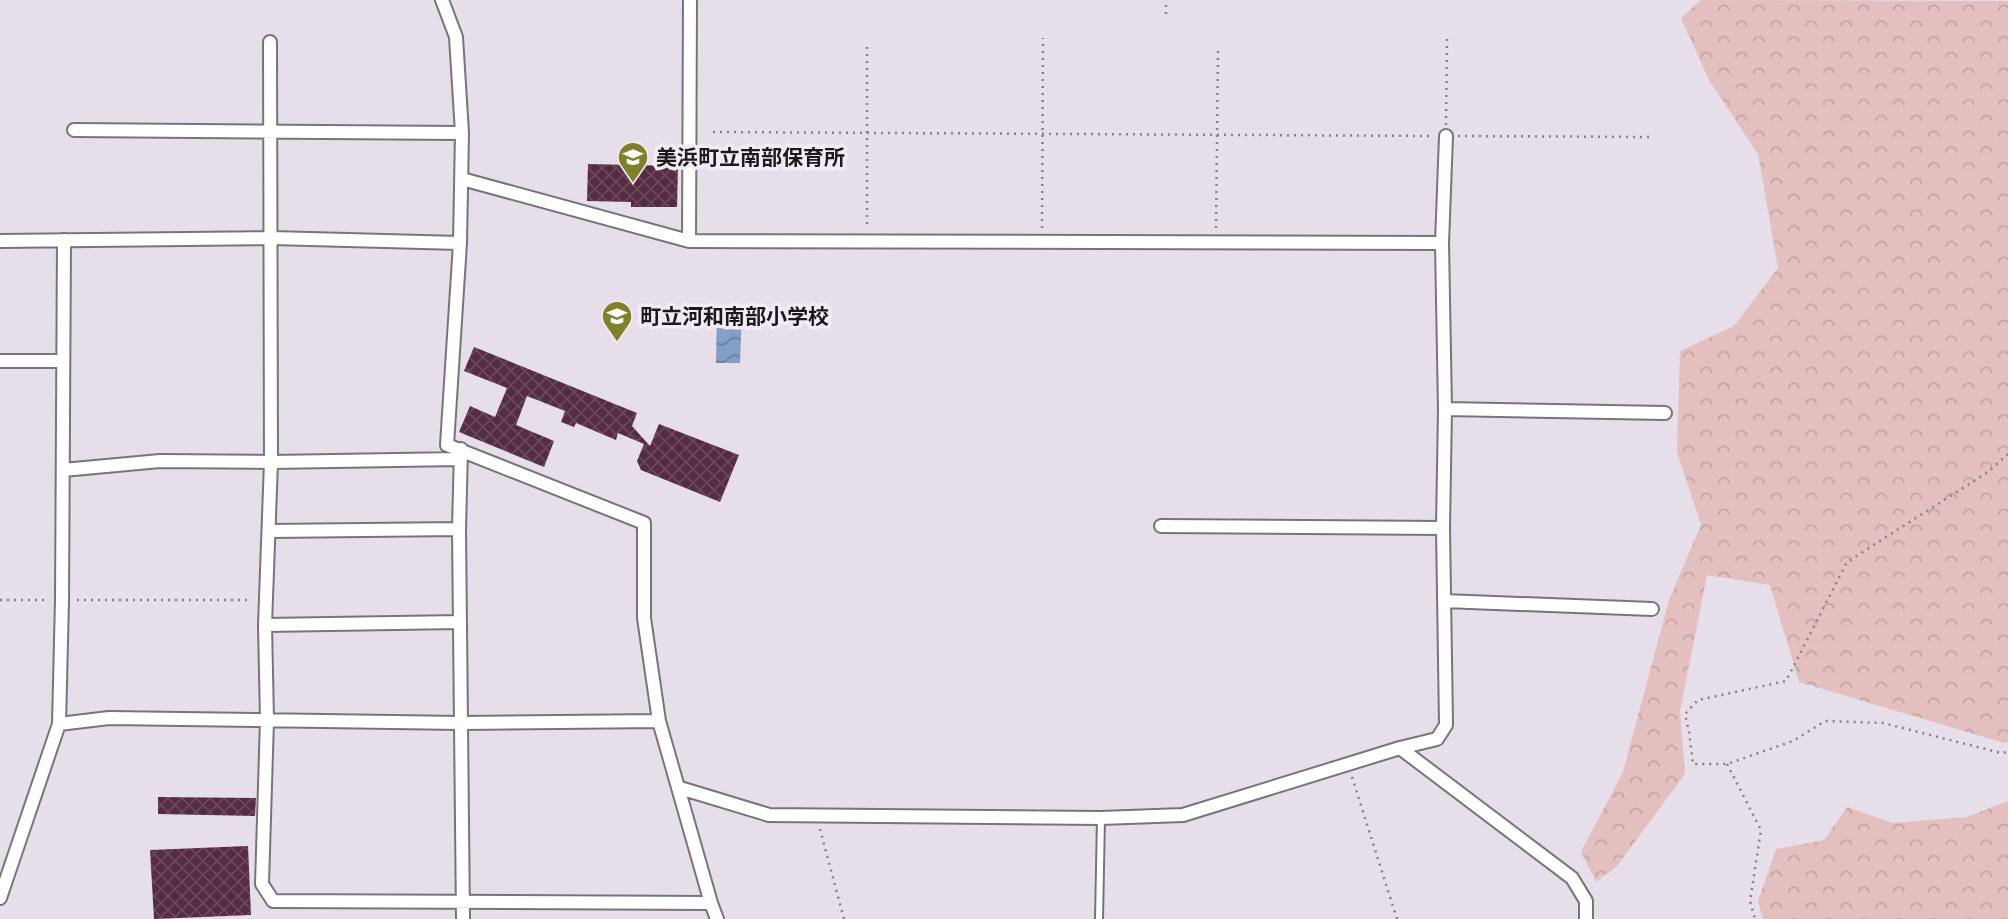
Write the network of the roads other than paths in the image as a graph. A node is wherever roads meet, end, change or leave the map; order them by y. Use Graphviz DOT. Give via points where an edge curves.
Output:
graph roads {
  1 [pos="442,0"];
  2 [pos="690,0"];
  3 [pos="270,42"];
  4 [pos="74,130"];
  5 [pos="271,132"];
  6 [pos="462,133"];
  7 [pos="1446,136"];
  8 [pos="462,179"];
  9 [pos="272,238"];
  10 [pos="64,240"];
  11 [pos="0,241"];
  12 [pos="689,242"];
  13 [pos="460,243"];
  14 [pos="1442,243"];
  15 [pos="63,361"];
  16 [pos="0,362"];
  17 [pos="1446,410"];
  18 [pos="1665,413"];
  19 [pos="460,454"];
  20 [pos="271,462"];
  21 [pos="63,470"];
  22 [pos="1161,526"];
  23 [pos="1443,528"];
  24 [pos="459,529"];
  25 [pos="269,531"];
  26 [pos="1444,601"];
  27 [pos="1652,610"];
  28 [pos="460,622"];
  29 [pos="265,625"];
  30 [pos="267,720"];
  31 [pos="659,721"];
  32 [pos="461,723"];
  33 [pos="59,724"];
  34 [pos="1400,748"];
  35 [pos="680,789"];
  36 [pos="1101,818"];
  37 [pos="0,898"];
  38 [pos="463,903"];
  39 [pos="710,904"];
  40 [pos="463,919"];
  41 [pos="717,919"];
  42 [pos="1099,919"];
  43 [pos="1586,919"];
  1 -- 6 [label="street" via="456,37"];
  2 -- 12 [label="street"];
  3 -- 5 [label="street"];
  4 -- 5 [label="street"];
  5 -- 6 [label="street"];
  5 -- 9 [label="street"];
  6 -- 8 [label="street"];
  7 -- 14 [label="street"];
  8 -- 12 [label="street"];
  8 -- 13 [label="street"];
  9 -- 10 [label="street"];
  9 -- 13 [label="street"];
  9 -- 20 [label="street"];
  10 -- 11 [label="street"];
  10 -- 15 [label="street"];
  12 -- 14 [label="street"];
  13 -- 19 [label="street" via="447,445"];
  14 -- 17 [label="street"];
  15 -- 16 [label="street"];
  15 -- 21 [label="street"];
  17 -- 18 [label="street"];
  17 -- 23 [label="street"];
  19 -- 20 [label="street"];
  19 -- 24 [label="street"];
  19 -- 31 [label="street" via="644,523 644,618"];
  20 -- 21 [label="street" via="160,461"];
  20 -- 25 [label="street"];
  21 -- 33 [label="street"];
  22 -- 23 [label="street"];
  23 -- 26 [label="street"];
  24 -- 25 [label="street"];
  24 -- 28 [label="street"];
  25 -- 29 [label="street"];
  26 -- 27 [label="street"];
  26 -- 34 [label="street" via="1446,724 1437,738"];
  28 -- 29 [label="street"];
  28 -- 32 [label="street"];
  29 -- 30 [label="street"];
  30 -- 32 [label="street"];
  30 -- 33 [label="street" via="109,718"];
  30 -- 38 [label="street" via="262,884 273,901"];
  31 -- 32 [label="street"];
  31 -- 35 [label="street"];
  32 -- 38 [label="street"];
  33 -- 37 [label="street"];
  34 -- 36 [label="street" via="1183,815"];
  34 -- 43 [label="street" via="1572,878 1586,901"];
  35 -- 36 [label="street" via="769,816"];
  35 -- 39 [label="street"];
  36 -- 42 [label="lane"];
  38 -- 39 [label="street"];
  38 -- 40 [label="street"];
  39 -- 41 [label="street"];
}
